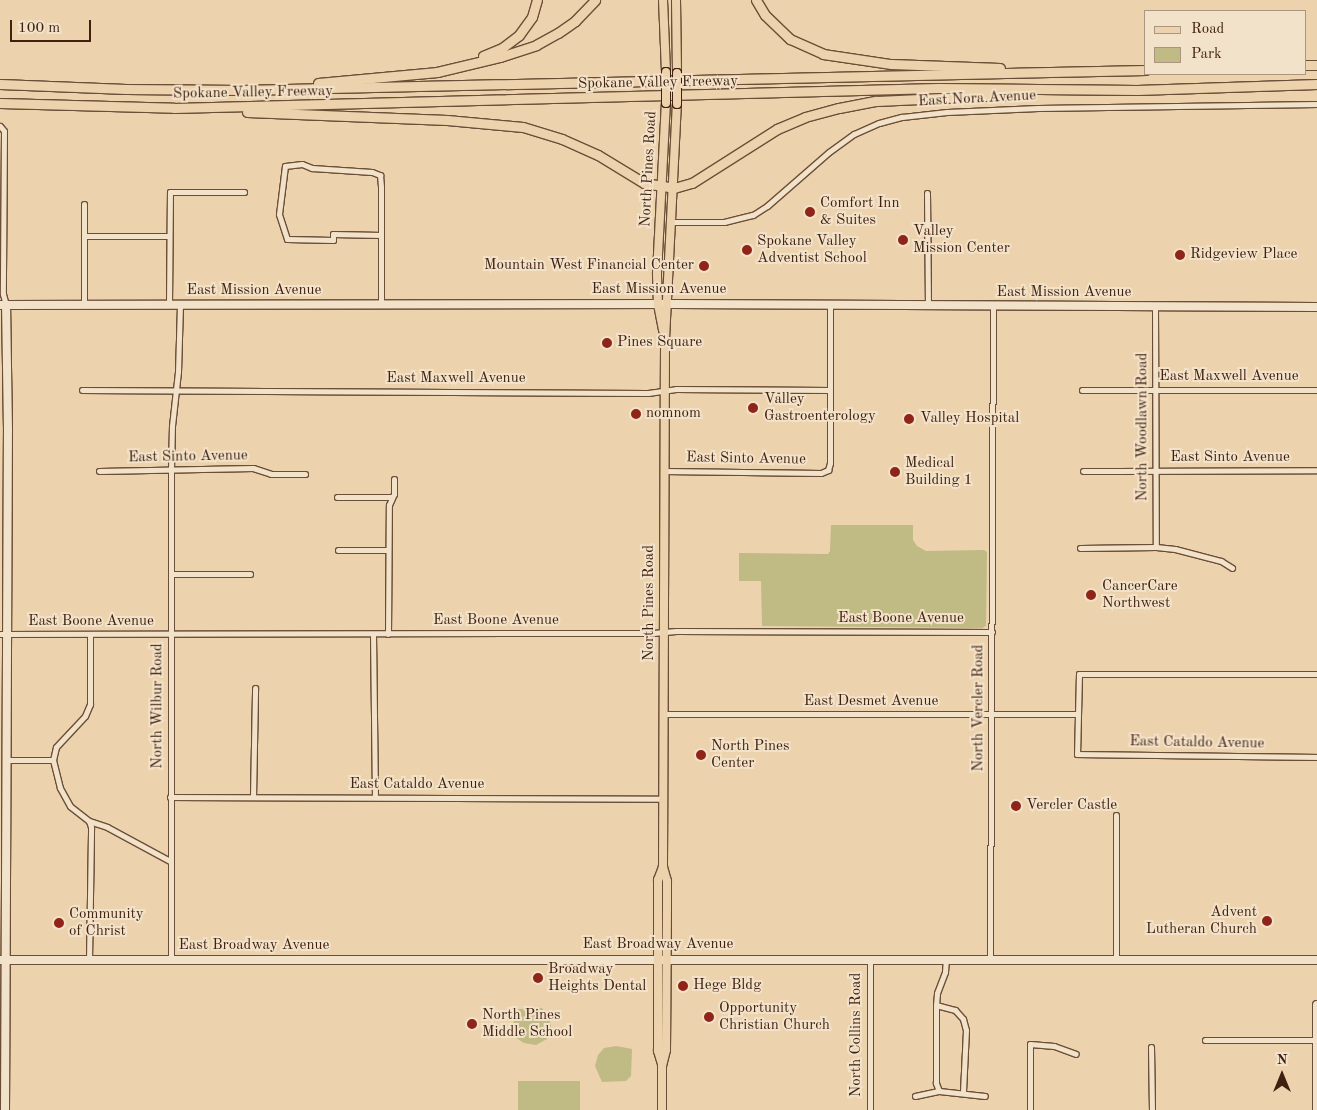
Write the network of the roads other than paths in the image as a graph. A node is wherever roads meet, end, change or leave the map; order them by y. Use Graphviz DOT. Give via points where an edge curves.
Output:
graph roads {
  1 [pos="537,0"];
  2 [pos="595,0"];
  3 [pos="664,0"];
  4 [pos="676,0"];
  5 [pos="756,0"];
  6 [pos="1136,70"];
  7 [pos="1144,70"];
  8 [pos="437,72"];
  9 [pos="0,84"];
  10 [pos="1317,84"];
  11 [pos="240,90"];
  12 [pos="1137,90"];
  13 [pos="0,102"];
  14 [pos="1317,104"];
  15 [pos="174,108"];
  16 [pos="1,127"];
  17 [pos="663,187"];
  18 [pos="674,188"];
  19 [pos="244,192"];
  20 [pos="927,193"];
  21 [pos="84,204"];
  22 [pos="671,222"];
  23 [pos="381,235"];
  24 [pos="84,236"];
  25 [pos="169,236"];
  26 [pos="169,304"];
  27 [pos="180,304"];
  28 [pos="658,304"];
  29 [pos="668,304"];
  30 [pos="3,305"];
  31 [pos="84,305"];
  32 [pos="382,305"];
  33 [pos="830,306"];
  34 [pos="928,306"];
  35 [pos="993,306"];
  36 [pos="1155,307"];
  37 [pos="1317,307"];
  38 [pos="665,339"];
  39 [pos="82,390"];
  40 [pos="175,390"];
  41 [pos="830,390"];
  42 [pos="1082,390"];
  43 [pos="1156,390"];
  44 [pos="1317,390"];
  45 [pos="665,391"];
  46 [pos="4,430"];
  47 [pos="170,470"];
  48 [pos="1317,470"];
  49 [pos="99,471"];
  50 [pos="664,471"];
  51 [pos="1083,471"];
  52 [pos="1156,471"];
  53 [pos="305,474"];
  54 [pos="394,479"];
  55 [pos="337,497"];
  56 [pos="392,497"];
  57 [pos="4,507"];
  58 [pos="1156,547"];
  59 [pos="1080,548"];
  60 [pos="338,550"];
  61 [pos="388,550"];
  62 [pos="4,561"];
  63 [pos="1232,568"];
  64 [pos="171,574"];
  65 [pos="250,574"];
  66 [pos="664,632"];
  67 [pos="992,632"];
  68 [pos="4,634"];
  69 [pos="90,634"];
  70 [pos="171,634"];
  71 [pos="373,634"];
  72 [pos="388,634"];
  73 [pos="1317,674"];
  74 [pos="255,688"];
  75 [pos="663,714"];
  76 [pos="1078,714"];
  77 [pos="992,715"];
  78 [pos="1317,757"];
  79 [pos="7,760"];
  80 [pos="54,760"];
  81 [pos="170,797"];
  82 [pos="253,797"];
  83 [pos="375,798"];
  84 [pos="663,798"];
  85 [pos="1116,815"];
  86 [pos="89,821"];
  87 [pos="170,861"];
  88 [pos="171,959"];
  89 [pos="662,959"];
  90 [pos="870,959"];
  91 [pos="946,959"];
  92 [pos="990,959"];
  93 [pos="3,960"];
  94 [pos="88,960"];
  95 [pos="1116,960"];
  96 [pos="1317,960"];
  97 [pos="1317,1005"];
  98 [pos="936,1006"];
  99 [pos="1205,1040"];
  100 [pos="1316,1040"];
  101 [pos="1151,1047"];
  102 [pos="3,1052"];
  103 [pos="1076,1054"];
  104 [pos="939,1092"];
  105 [pos="963,1092"];
  106 [pos="915,1096"];
  107 [pos="985,1096"];
  108 [pos="5,1110"];
  109 [pos="662,1110"];
  110 [pos="870,1110"];
  111 [pos="1030,1110"];
  112 [pos="1152,1110"];
  113 [pos="1317,1110"];
  1 -- 8 [label="highway" via="532,17 511,43"];
  2 -- 8 [label="highway" via="575,21 536,44 500,57"];
  3 -- 17 [label="main road, North Pines Road, bridge" via="666,103"];
  4 -- 18 [label="main road, North Pines Road, bridge" via="678,73"];
  5 -- 6 [label="highway" via="765,15 790,39 816,51 845,58 891,64"];
  6 -- 7 [label="highway, Spokane Valley Freeway"];
  6 -- 11 [label="highway, Spokane Valley Freeway"];
  8 -- 11 [label="highway"];
  9 -- 11 [label="highway, Spokane Valley Freeway"];
  10 -- 12 [label="highway, Spokane Valley Freeway"];
  12 -- 15 [label="highway, Spokane Valley Freeway" via="938,88"];
  12 -- 18 [label="highway" via="914,98 839,108 805,117 777,130 692,183"];
  13 -- 15 [label="highway, Spokane Valley Freeway"];
  14 -- 22 [label="street, East Nora Avenue" via="1038,108 902,117 879,123 848,138 753,215 724,222"];
  15 -- 17 [label="highway" via="523,126 598,155 644,183"];
  16 -- 30 [label="street"];
  17 -- 18 [label="highway"];
  17 -- 28 [label="main road, North Pines Road"];
  18 -- 22 [label="main road, North Pines Road"];
  19 -- 25 [label="street" via="170,192"];
  20 -- 34 [label="street"];
  21 -- 24 [label="street"];
  22 -- 29 [label="main road, North Pines Road"];
  23 -- 23 [label="street" via="380,175 312,168 302,164 285,166 279,214 287,239 333,240 333,234"];
  23 -- 32 [label="street"];
  24 -- 25 [label="street"];
  24 -- 31 [label="street"];
  25 -- 26 [label="street"];
  26 -- 27 [label="street, East Mission Avenue"];
  26 -- 31 [label="street, East Mission Avenue"];
  27 -- 32 [label="street, East Mission Avenue"];
  27 -- 40 [label="street, North Wilbur Road"];
  28 -- 29 [label="street, East Mission Avenue"];
  28 -- 32 [label="street, East Mission Avenue"];
  28 -- 38 [label="main road, North Pines Road"];
  29 -- 33 [label="street, East Mission Avenue"];
  29 -- 38 [label="main road, North Pines Road"];
  30 -- 31 [label="street, East Mission Avenue"];
  30 -- 46 [label="street"];
  33 -- 34 [label="street, East Mission Avenue"];
  33 -- 41 [label="street"];
  34 -- 35 [label="street, East Mission Avenue"];
  35 -- 36 [label="street, East Mission Avenue"];
  35 -- 67 [label="street, North Vercler Road"];
  36 -- 37 [label="street, East Mission Avenue"];
  36 -- 43 [label="street, North Woodlawn Road"];
  38 -- 45 [label="main road, North Pines Road"];
  39 -- 40 [label="street, East Maxwell Avenue"];
  40 -- 45 [label="street, East Maxwell Avenue"];
  40 -- 47 [label="street, North Wilbur Road"];
  41 -- 45 [label="street, East Maxwell Avenue"];
  41 -- 50 [label="street, East Sinto Avenue" via="828,470"];
  42 -- 43 [label="street, East Maxwell Avenue"];
  43 -- 44 [label="street, East Maxwell Avenue"];
  43 -- 52 [label="street, North Woodlawn Road"];
  45 -- 50 [label="main road, North Pines Road"];
  46 -- 57 [label="street"];
  47 -- 49 [label="street, East Sinto Avenue"];
  47 -- 53 [label="street, East Sinto Avenue" via="253,468 271,474"];
  47 -- 64 [label="street, North Wilbur Road"];
  48 -- 52 [label="street, East Sinto Avenue"];
  50 -- 66 [label="main road, North Pines Road"];
  51 -- 52 [label="street, East Sinto Avenue"];
  52 -- 58 [label="street, North Woodlawn Road"];
  54 -- 56 [label="street"];
  55 -- 56 [label="street"];
  56 -- 61 [label="street"];
  57 -- 62 [label="street"];
  58 -- 59 [label="street"];
  58 -- 63 [label="street" via="1191,552"];
  60 -- 61 [label="street"];
  61 -- 72 [label="street"];
  62 -- 68 [label="street"];
  64 -- 65 [label="street"];
  64 -- 70 [label="street, North Wilbur Road"];
  66 -- 67 [label="street, East Boone Avenue"];
  66 -- 72 [label="street, East Boone Avenue"];
  66 -- 75 [label="main road, North Pines Road"];
  67 -- 77 [label="street, North Vercler Road"];
  68 -- 69 [label="street, East Boone Avenue"];
  68 -- 79 [label="street"];
  69 -- 70 [label="street, East Boone Avenue"];
  69 -- 80 [label="street" via="90,704 85,716 56,747"];
  70 -- 71 [label="street, East Boone Avenue"];
  70 -- 81 [label="street, North Wilbur Road"];
  71 -- 72 [label="street, East Boone Avenue"];
  71 -- 83 [label="street"];
  73 -- 76 [label="street" via="1078,674"];
  74 -- 82 [label="street"];
  75 -- 77 [label="street, East Desmet Avenue"];
  75 -- 84 [label="main road, North Pines Road"];
  76 -- 77 [label="street, East Desmet Avenue"];
  76 -- 78 [label="street, East Cataldo Avenue" via="1077,754"];
  77 -- 92 [label="street, North Vercler Road"];
  79 -- 80 [label="street"];
  79 -- 93 [label="street"];
  80 -- 86 [label="street" via="60,788 70,806"];
  81 -- 82 [label="street, East Cataldo Avenue"];
  81 -- 87 [label="street, North Wilbur Road"];
  82 -- 83 [label="street, East Cataldo Avenue"];
  83 -- 84 [label="street, East Cataldo Avenue"];
  84 -- 89 [label="main road, North Pines Road" via="663,867 658,880"];
  85 -- 95 [label="street"];
  86 -- 87 [label="street" via="107,827"];
  86 -- 94 [label="street"];
  87 -- 88 [label="street, North Wilbur Road"];
  88 -- 89 [label="street, East Broadway Avenue"];
  88 -- 94 [label="street, East Broadway Avenue"];
  89 -- 90 [label="street, East Broadway Avenue"];
  89 -- 109 [label="main road, North Pines Road" via="658,1050 662,1066"];
  90 -- 91 [label="street, East Broadway Avenue"];
  90 -- 110 [label="street, North Collins Road"];
  91 -- 92 [label="street, East Broadway Avenue"];
  91 -- 98 [label="street"];
  92 -- 95 [label="street, East Broadway Avenue"];
  93 -- 94 [label="street, East Broadway Avenue"];
  93 -- 102 [label="street"];
  95 -- 96 [label="street, East Broadway Avenue"];
  97 -- 100 [label="street"];
  98 -- 104 [label="street" via="936,1082"];
  98 -- 105 [label="street" via="955,1010 963,1019 966,1030"];
  99 -- 100 [label="street"];
  100 -- 113 [label="street"];
  101 -- 112 [label="street"];
  102 -- 108 [label="street"];
  103 -- 111 [label="street" via="1054,1046 1030,1044"];
  104 -- 105 [label="street"];
  104 -- 106 [label="street"];
  105 -- 107 [label="street"];
}
